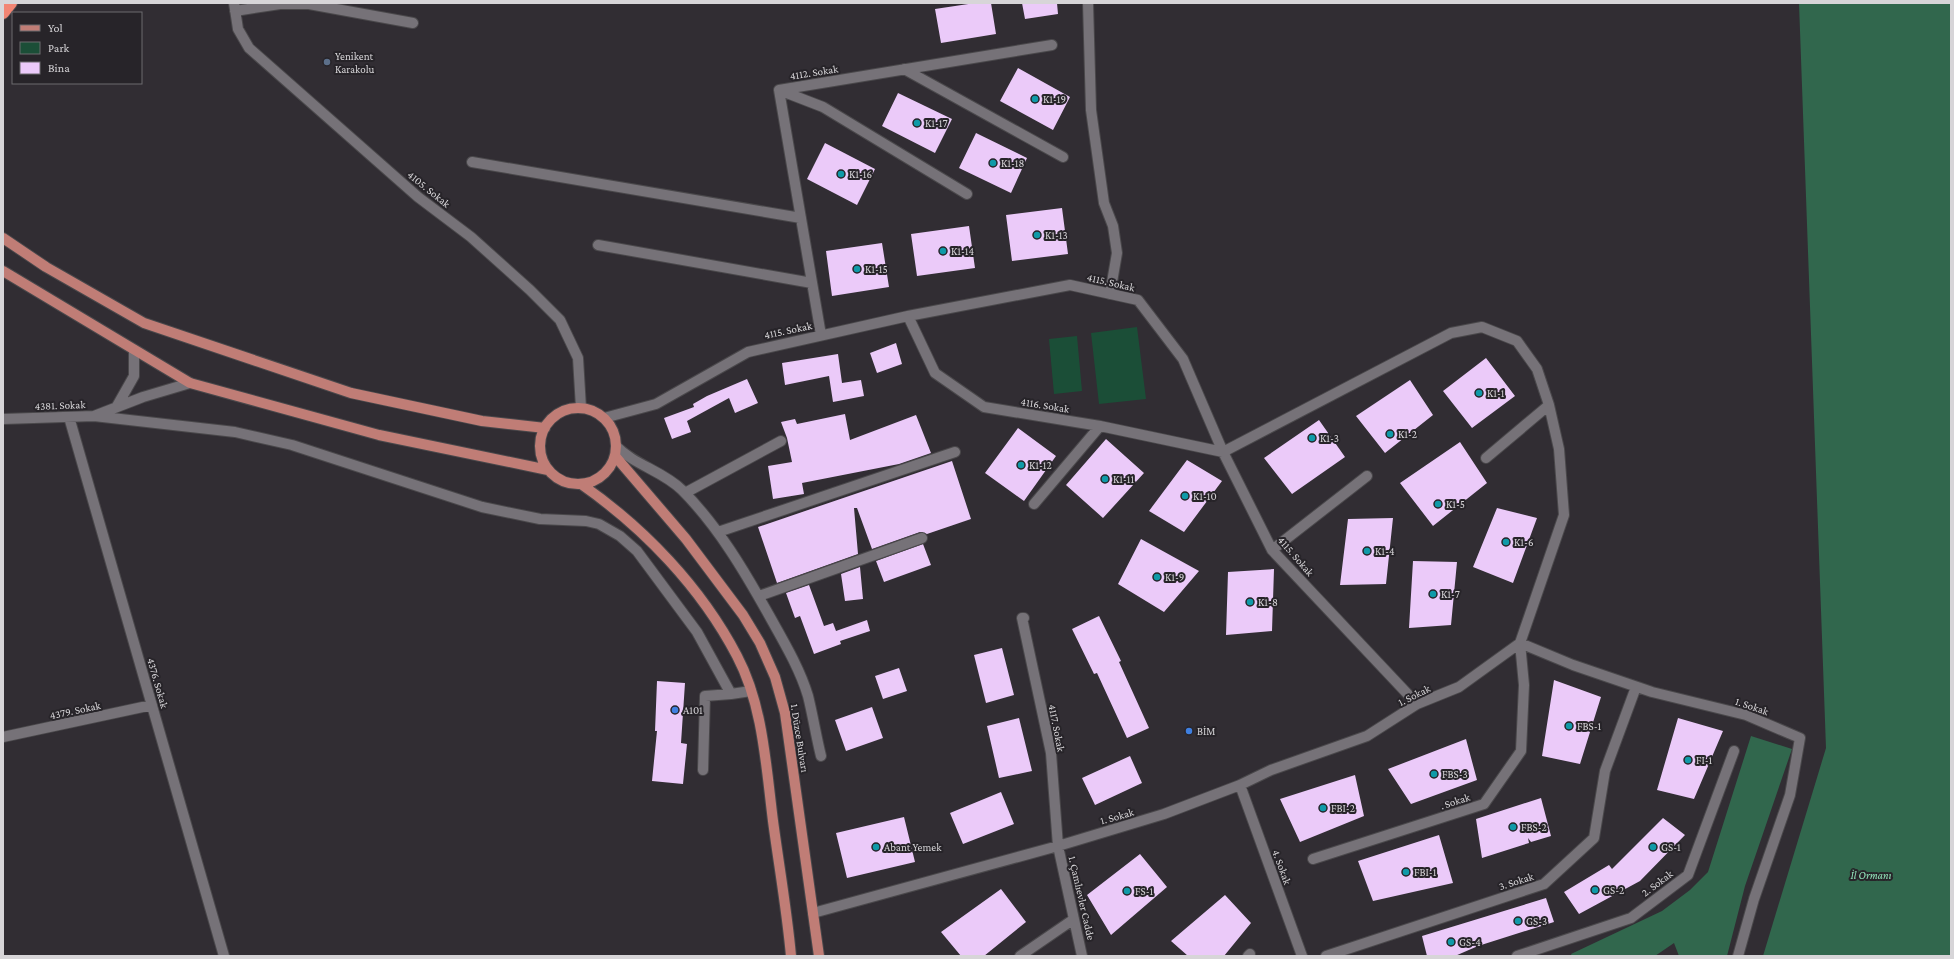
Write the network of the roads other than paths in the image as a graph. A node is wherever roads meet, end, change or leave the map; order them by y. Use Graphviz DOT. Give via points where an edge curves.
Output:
graph roads {
  1 [pos="11,3"];
  2 [pos="1088,3"];
  3 [pos="235,7"];
  4 [pos="3,13"];
  5 [pos="413,23"];
  6 [pos="1052,45"];
  7 [pos="904,69"];
  8 [pos="779,90"];
  9 [pos="1063,157"];
  10 [pos="472,162"];
  11 [pos="966,194"];
  12 [pos="800,218"];
  13 [pos="3,238"];
  14 [pos="598,245"];
  15 [pos="3,271"];
  16 [pos="812,283"];
  17 [pos="1110,294"];
  18 [pos="908,316"];
  19 [pos="821,336"];
  20 [pos="134,350"];
  21 [pos="190,383"];
  22 [pos="1549,405"];
  23 [pos="117,406"];
  24 [pos="581,408"];
  25 [pos="94,416"];
  26 [pos="69,417"];
  27 [pos="604,418"];
  28 [pos="3,419"];
  29 [pos="1100,426"];
  30 [pos="544,428"];
  31 [pos="781,441"];
  32 [pos="616,451"];
  33 [pos="955,452"];
  34 [pos="1223,452"];
  35 [pos="1486,458"];
  36 [pos="548,470"];
  37 [pos="1367,476"];
  38 [pos="581,484"];
  39 [pos="684,493"];
  40 [pos="1034,504"];
  41 [pos="718,532"];
  42 [pos="922,538"];
  43 [pos="1272,550"];
  44 [pos="759,596"];
  45 [pos="1024,618"];
  46 [pos="1520,643"];
  47 [pos="1636,686"];
  48 [pos="751,691"];
  49 [pos="731,694"];
  50 [pos="1417,704"];
  51 [pos="152,705"];
  52 [pos="3,737"];
  53 [pos="1734,751"];
  54 [pos="821,756"];
  55 [pos="703,770"];
  56 [pos="1240,786"];
  57 [pos="1058,846"];
  58 [pos="1314,859"];
  59 [pos="813,913"];
  60 [pos="1074,919"];
  61 [pos="224,956"];
  62 [pos="791,956"];
  63 [pos="819,956"];
  64 [pos="1020,956"];
  65 [pos="1082,956"];
  66 [pos="1302,956"];
  67 [pos="1326,956"];
  68 [pos="1517,956"];
  69 [pos="1738,956"];
  1 -- 4 [label="highway"];
  2 -- 17 [label="street" via="1091,110 1104,202 1113,226 1117,253"];
  3 -- 5 [label="street" via="309,4"];
  3 -- 24 [label="street, 4105. Sokak" via="238,29 250,48 418,197 471,237 560,320 578,358"];
  6 -- 7 [label="street, 4112. Sokak"];
  7 -- 8 [label="street, 4112. Sokak"];
  7 -- 9 [label="street"];
  8 -- 11 [label="street" via="823,108"];
  8 -- 12 [label="street, 4112. Sokak"];
  10 -- 12 [label="street"];
  12 -- 16 [label="street, 4112. Sokak"];
  13 -- 30 [label="main road" via="46,267 144,323 351,393 476,420"];
  14 -- 16 [label="street"];
  15 -- 20 [label="main road"];
  16 -- 19 [label="street, 4112. Sokak"];
  17 -- 18 [label="street, 4115. Sokak" via="1070,285"];
  17 -- 34 [label="street, 4115. Sokak" via="1138,300 1182,359"];
  18 -- 19 [label="street, 4115. Sokak"];
  18 -- 29 [label="street, 4116. Sokak" via="935,373 984,407"];
  19 -- 27 [label="street, 4115. Sokak" via="748,352 656,404"];
  20 -- 21 [label="main road"];
  20 -- 23 [label="street" via="134,376"];
  21 -- 23 [label="street, 4381. Sokak"];
  21 -- 36 [label="main road" via="379,435"];
  22 -- 34 [label="street" via="1537,369 1517,341 1482,326 1451,333"];
  22 -- 35 [label="street"];
  22 -- 46 [label="street" via="1559,449 1564,515"];
  23 -- 25 [label="street, 4381. Sokak"];
  24 -- 27 [label="main road" via="594,411"];
  24 -- 30 [label="main road" via="568,409 557,414"];
  25 -- 26 [label="street, 4381. Sokak"];
  25 -- 49 [label="street" via="235,432 292,445 482,507 540,518 599,524 620,536 637,551 697,632"];
  26 -- 28 [label="street, 4381. Sokak"];
  26 -- 51 [label="street, 4376. Sokak"];
  27 -- 32 [label="main road" via="615,436"];
  29 -- 34 [label="street, 4116. Sokak"];
  29 -- 40 [label="street"];
  30 -- 36 [label="main road" via="540,447 542,459"];
  31 -- 39 [label="street"];
  32 -- 38 [label="main road" via="611,466 603,475 592,482"];
  32 -- 39 [label="street" via="656,471"];
  32 -- 59 [label="main road, 1. Düzce Bulvarı" via="743,615 760,643 775,677 785,713"];
  33 -- 41 [label="street"];
  34 -- 43 [label="street, 4115. Sokak"];
  36 -- 38 [label="main road" via="569,484"];
  37 -- 43 [label="street"];
  38 -- 48 [label="main road" via="603,500 662,553 693,590 737,656"];
  39 -- 41 [label="street"];
  41 -- 44 [label="street"];
  42 -- 44 [label="street"];
  43 -- 50 [label="street, 4115. Sokak"];
  44 -- 54 [label="street" via="787,646 808,695"];
  45 -- 57 [label="street, 4117. Sokak" via="1051,753"];
  46 -- 47 [label="street, 1. Sokak" via="1573,665"];
  46 -- 50 [label="street, 1. Sokak" via="1460,687"];
  46 -- 58 [label="street, . Sokak" via="1524,685 1521,751 1484,804"];
  47 -- 67 [label="street, 3. Sokak" via="1605,771 1594,838 1544,884"];
  47 -- 69 [label="street, 1. Sokak" via="1746,715 1800,738 1790,795 1754,899"];
  48 -- 49 [label="street"];
  48 -- 62 [label="main road" via="762,734"];
  49 -- 55 [label="street" via="705,696"];
  50 -- 56 [label="street, 1. Sokak" via="1367,736 1271,770"];
  51 -- 52 [label="street, 4379. Sokak"];
  51 -- 61 [label="street, 4376. Sokak"];
  53 -- 68 [label="street, 2. Sokak" via="1688,875 1631,918"];
  56 -- 57 [label="street, 1. Sokak" via="1164,814"];
  56 -- 66 [label="street, 4. Sokak"];
  57 -- 59 [label="street, 1. Sokak"];
  57 -- 60 [label="street, 1. Çamlıevler Cadde"];
  59 -- 63 [label="main road, 1. Düzce Bulvarı"];
  60 -- 64 [label="street"];
  60 -- 65 [label="street, 1. Çamlıevler Cadde"];
}
